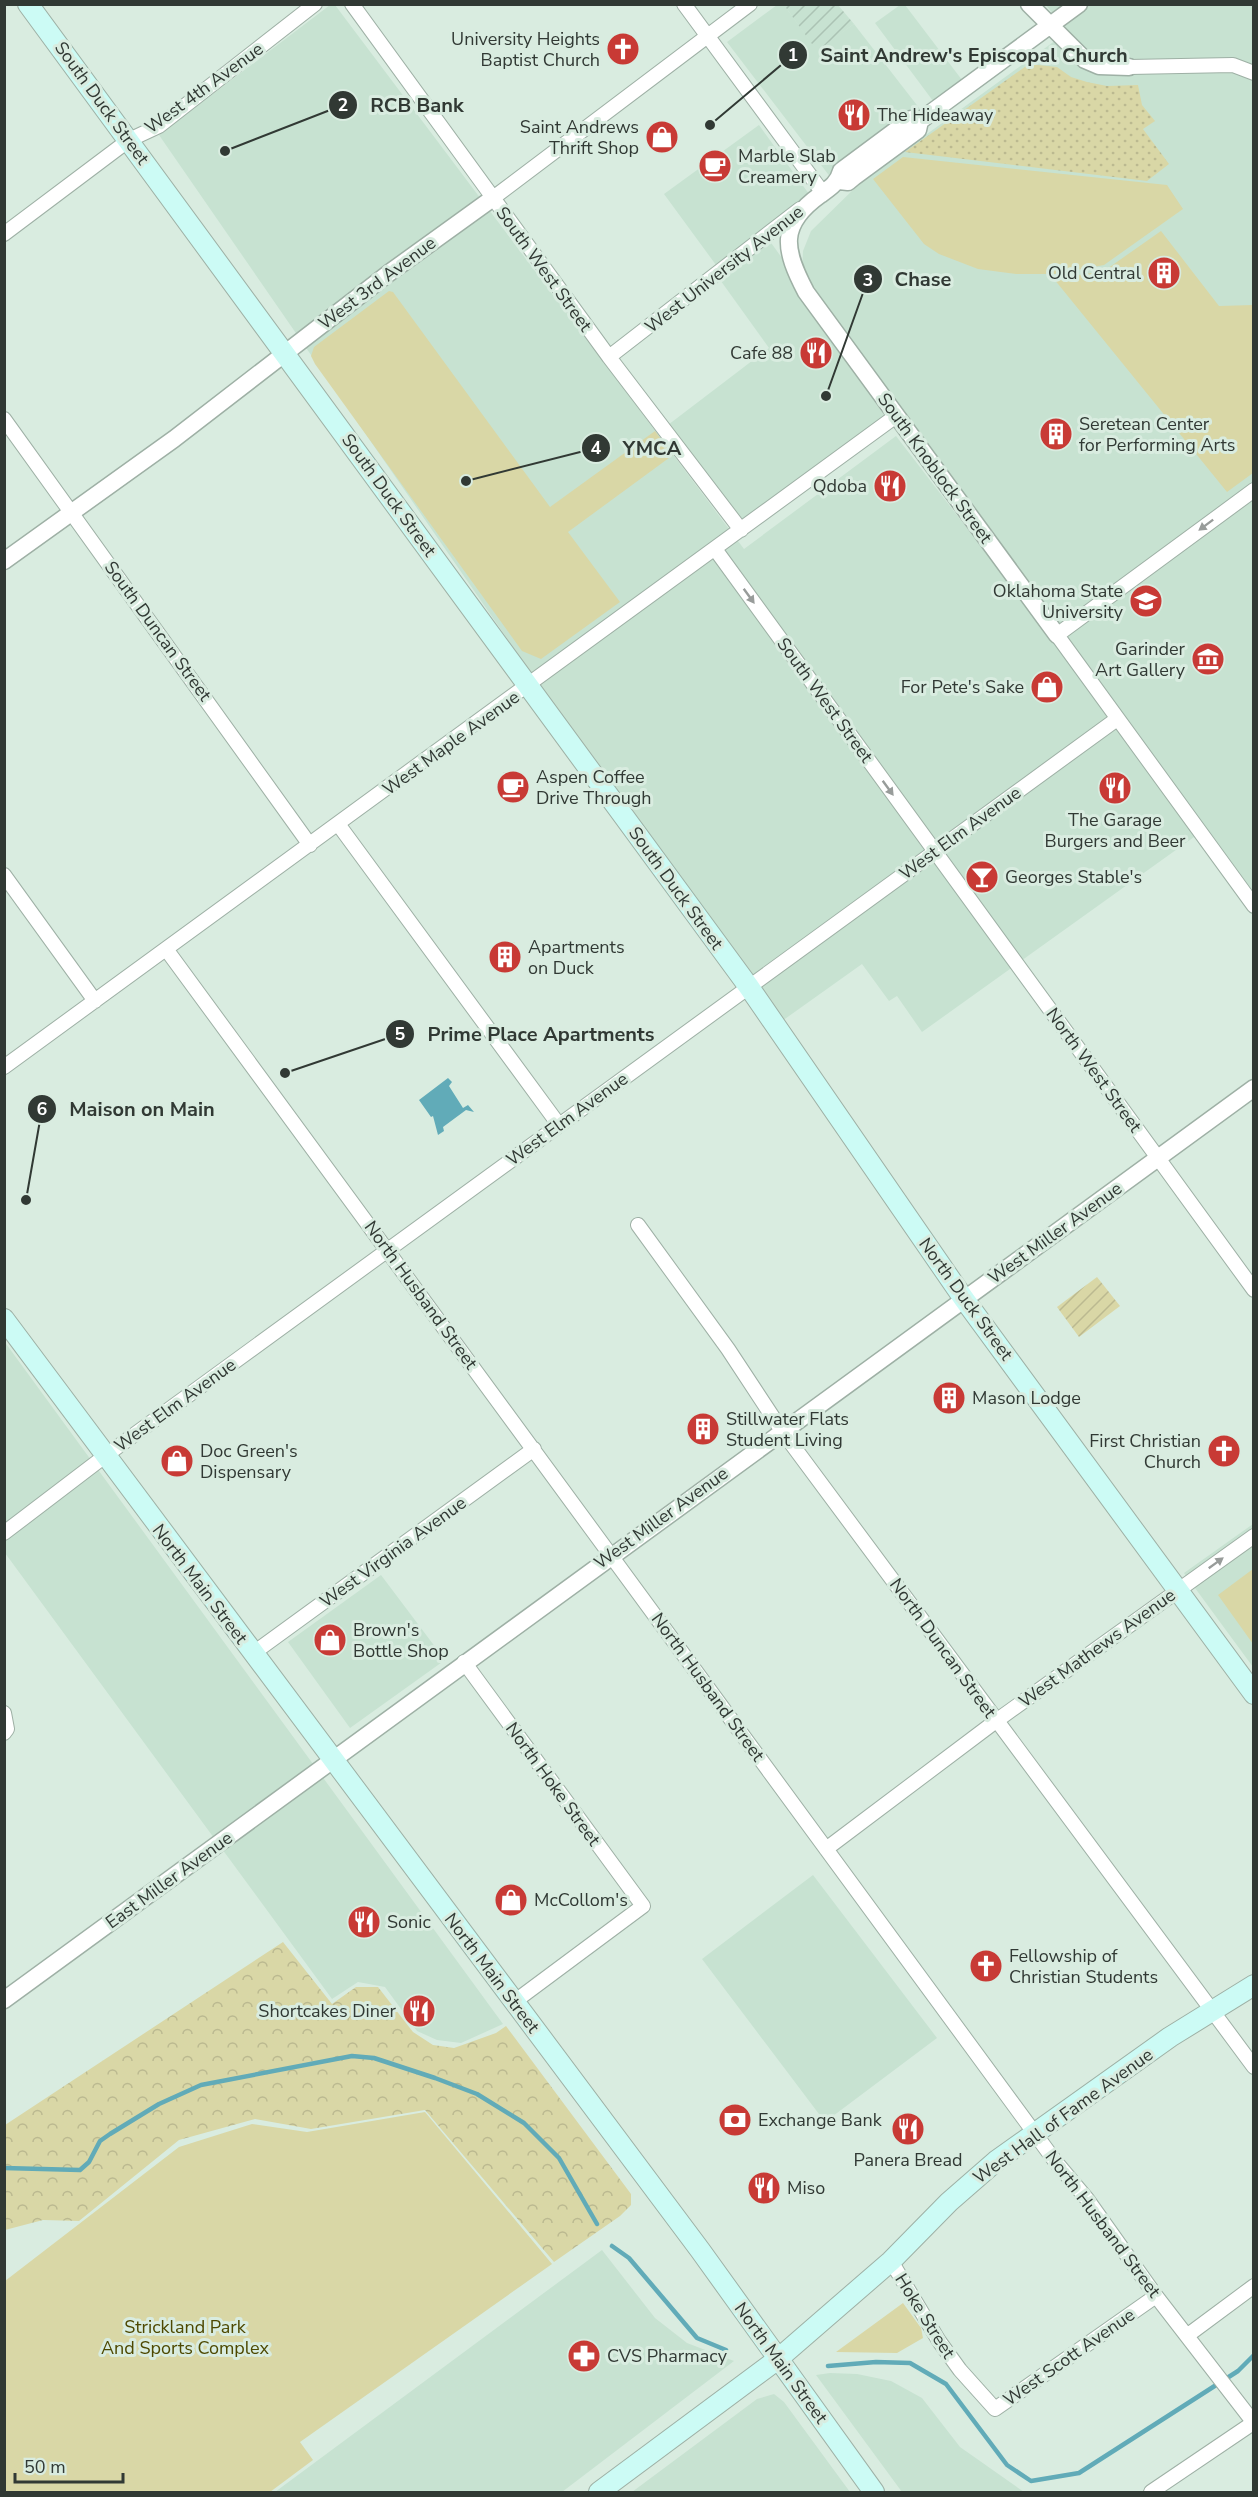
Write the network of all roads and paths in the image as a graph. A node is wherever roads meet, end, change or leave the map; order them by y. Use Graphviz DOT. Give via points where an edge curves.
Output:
graph roads {
  1 [pos="28,4"];
  2 [pos="315,4"];
  3 [pos="352,4"];
  4 [pos="684,4"];
  5 [pos="750,4"];
  6 [pos="1029,4"];
  7 [pos="1079,4"];
  8 [pos="1049,26"];
  9 [pos="708,36"];
  10 [pos="1129,67"];
  11 [pos="1254,73"];
  12 [pos="129,140"];
  13 [pos="823,193"];
  14 [pos="493,198"];
  15 [pos="802,208"];
  16 [pos="4,234"];
  17 [pos="285,352"];
  18 [pos="609,357"];
  19 [pos="896,416"];
  20 [pos="4,419"];
  21 [pos="1254,490"];
  22 [pos="72,510"];
  23 [pos="741,530"];
  24 [pos="715,549"];
  25 [pos="4,561"];
  26 [pos="1057,635"];
  27 [pos="528,686"];
  28 [pos="1117,719"];
  29 [pos="338,824"];
  30 [pos="310,844"];
  31 [pos="935,851"];
  32 [pos="4,875"];
  33 [pos="1254,906"];
  34 [pos="166,949"];
  35 [pos="749,987"];
  36 [pos="95,1001"];
  37 [pos="4,1066"];
  38 [pos="1254,1088"];
  39 [pos="559,1125"];
  40 [pos="1158,1158"];
  41 [pos="638,1225"];
  42 [pos="388,1250"];
  43 [pos="1254,1290"];
  44 [pos="964,1299"];
  45 [pos="4,1319"];
  46 [pos="783,1431"];
  47 [pos="534,1449"];
  48 [pos="105,1456"];
  49 [pos="4,1533"];
  50 [pos="1254,1536"];
  51 [pos="611,1555"];
  52 [pos="1178,1590"];
  53 [pos="252,1654"];
  54 [pos="464,1662"];
  55 [pos="1254,1695"];
  56 [pos="4,1713"];
  57 [pos="996,1721"];
  58 [pos="4,1733"];
  59 [pos="332,1759"];
  60 [pos="826,1849"];
  61 [pos="1254,1985"];
  62 [pos="4,2000"];
  63 [pos="514,2002"];
  64 [pos="1211,2011"];
  65 [pos="1254,2067"];
  66 [pos="1036,2135"];
  67 [pos="891,2261"];
  68 [pos="1254,2286"];
  69 [pos="1156,2296"];
  70 [pos="1188,2335"];
  71 [pos="778,2359"];
  72 [pos="960,2370"];
  73 [pos="1253,2423"];
  74 [pos="599,2493"];
  75 [pos="874,2493"];
  76 [pos="1151,2493"];
  1 -- 12 [label="main road, South Duck Street"];
  2 -- 12 [label="street, West 4th Avenue" via="159,126"];
  3 -- 14 [label="street, South West Street"];
  4 -- 9 [label="street"];
  5 -- 9 [label="street, West 3rd Avenue"];
  6 -- 8 [label="street"];
  7 -- 8 [label="street, West University Avenue"];
  8 -- 10 [label="street" via="1085,60 1099,66"];
  8 -- 13 [label="street, West University Avenue" via="920,121 918,130 848,182 839,181"];
  9 -- 13 [label="street"];
  9 -- 14 [label="street, West 3rd Avenue"];
  10 -- 11 [label="street" via="1233,65"];
  12 -- 16 [label="street, West 4th Avenue"];
  12 -- 17 [label="main road, South Duck Street"];
  13 -- 15 [label="street, West University Avenue"];
  14 -- 17 [label="street, West 3rd Avenue"];
  14 -- 18 [label="street, South West Street"];
  15 -- 18 [label="street, West University Avenue"];
  15 -- 19 [label="street, South Knoblock Street" via="791,224 788,242 794,268 806,292"];
  17 -- 22 [label="street, West 3rd Avenue" via="174,439"];
  17 -- 27 [label="main road, South Duck Street"];
  18 -- 23 [label="street, South West Street"];
  19 -- 23 [label="street, West Maple Avenue"];
  19 -- 26 [label="street, South Knoblock Street"];
  20 -- 22 [label="street, South Duncan Street"];
  21 -- 26 [label="street, one-way"];
  22 -- 25 [label="street, West 3rd Avenue"];
  22 -- 30 [label="street, South Duncan Street"];
  23 -- 24 [label="street, West Maple Avenue"];
  24 -- 27 [label="street, West Maple Avenue"];
  24 -- 31 [label="street, South West Street, one-way"];
  26 -- 28 [label="street, South Knoblock Street"];
  27 -- 29 [label="street, West Maple Avenue"];
  27 -- 35 [label="main road, South Duck Street"];
  28 -- 31 [label="street, West Elm Avenue"];
  28 -- 33 [label="street, South Knoblock Street"];
  29 -- 30 [label="street, West Maple Avenue"];
  29 -- 39 [label="street"];
  30 -- 34 [label="street, West Maple Avenue"];
  31 -- 35 [label="street, West Elm Avenue"];
  31 -- 40 [label="street, North West Street"];
  32 -- 36 [label="street"];
  34 -- 36 [label="street, West Maple Avenue"];
  34 -- 42 [label="street, North Husband Street"];
  35 -- 39 [label="street, West Elm Avenue"];
  35 -- 44 [label="main road, North Duck Street"];
  36 -- 37 [label="street, West Maple Avenue"];
  38 -- 40 [label="street, West Miller Avenue"];
  39 -- 42 [label="street, West Elm Avenue"];
  40 -- 43 [label="street, North West Street"];
  40 -- 44 [label="street, West Miller Avenue"];
  41 -- 46 [label="street, North Duncan Street"];
  42 -- 47 [label="street, North Husband Street"];
  42 -- 48 [label="street, West Elm Avenue"];
  44 -- 46 [label="street, West Miller Avenue"];
  44 -- 52 [label="main road, North Duck Street"];
  45 -- 48 [label="main road, North Main Street"];
  46 -- 51 [label="street, West Miller Avenue"];
  46 -- 57 [label="street, North Duncan Street"];
  47 -- 51 [label="street, North Husband Street"];
  47 -- 53 [label="street, West Virginia Avenue"];
  48 -- 49 [label="street, West Elm Avenue"];
  48 -- 53 [label="main road, North Main Street"];
  52 -- 50 [label="street, West Mathews Avenue, one-way"];
  51 -- 54 [label="street, West Miller Avenue"];
  51 -- 60 [label="street, North Husband Street"];
  52 -- 55 [label="main road, North Duck Street"];
  52 -- 57 [label="street, West Mathews Avenue"];
  53 -- 59 [label="main road, North Main Street"];
  54 -- 59 [label="street, West Miller Avenue"];
  54 -- 63 [label="street, North Hoke Street" via="643,1906"];
  56 -- 58 [label="street"];
  57 -- 60 [label="street, West Mathews Avenue"];
  57 -- 64 [label="street, North Duncan Street"];
  59 -- 62 [label="street, East Miller Avenue"];
  59 -- 63 [label="main road, North Main Street"];
  60 -- 66 [label="street, North Husband Street"];
  61 -- 64 [label="main road, West Hall of Fame Avenue"];
  63 -- 71 [label="main road, North Main Street"];
  64 -- 65 [label="street, North Duncan Street"];
  64 -- 66 [label="main road, West Hall of Fame Avenue"];
  66 -- 67 [label="main road, West Hall of Fame Avenue" via="977,2178"];
  66 -- 69 [label="street, North Husband Street"];
  67 -- 71 [label="main road, West Hall of Fame Avenue"];
  67 -- 72 [label="street, Hoke Street"];
  68 -- 70 [label="street"];
  69 -- 70 [label="street, North Husband Street"];
  69 -- 72 [label="street, West Scott Avenue" via="995,2409"];
  70 -- 73 [label="street, North Husband Street"];
  71 -- 74 [label="main road, West Hall of Fame Avenue"];
  71 -- 75 [label="main road, North Main Street"];
  73 -- 76 [label="street"];
}
